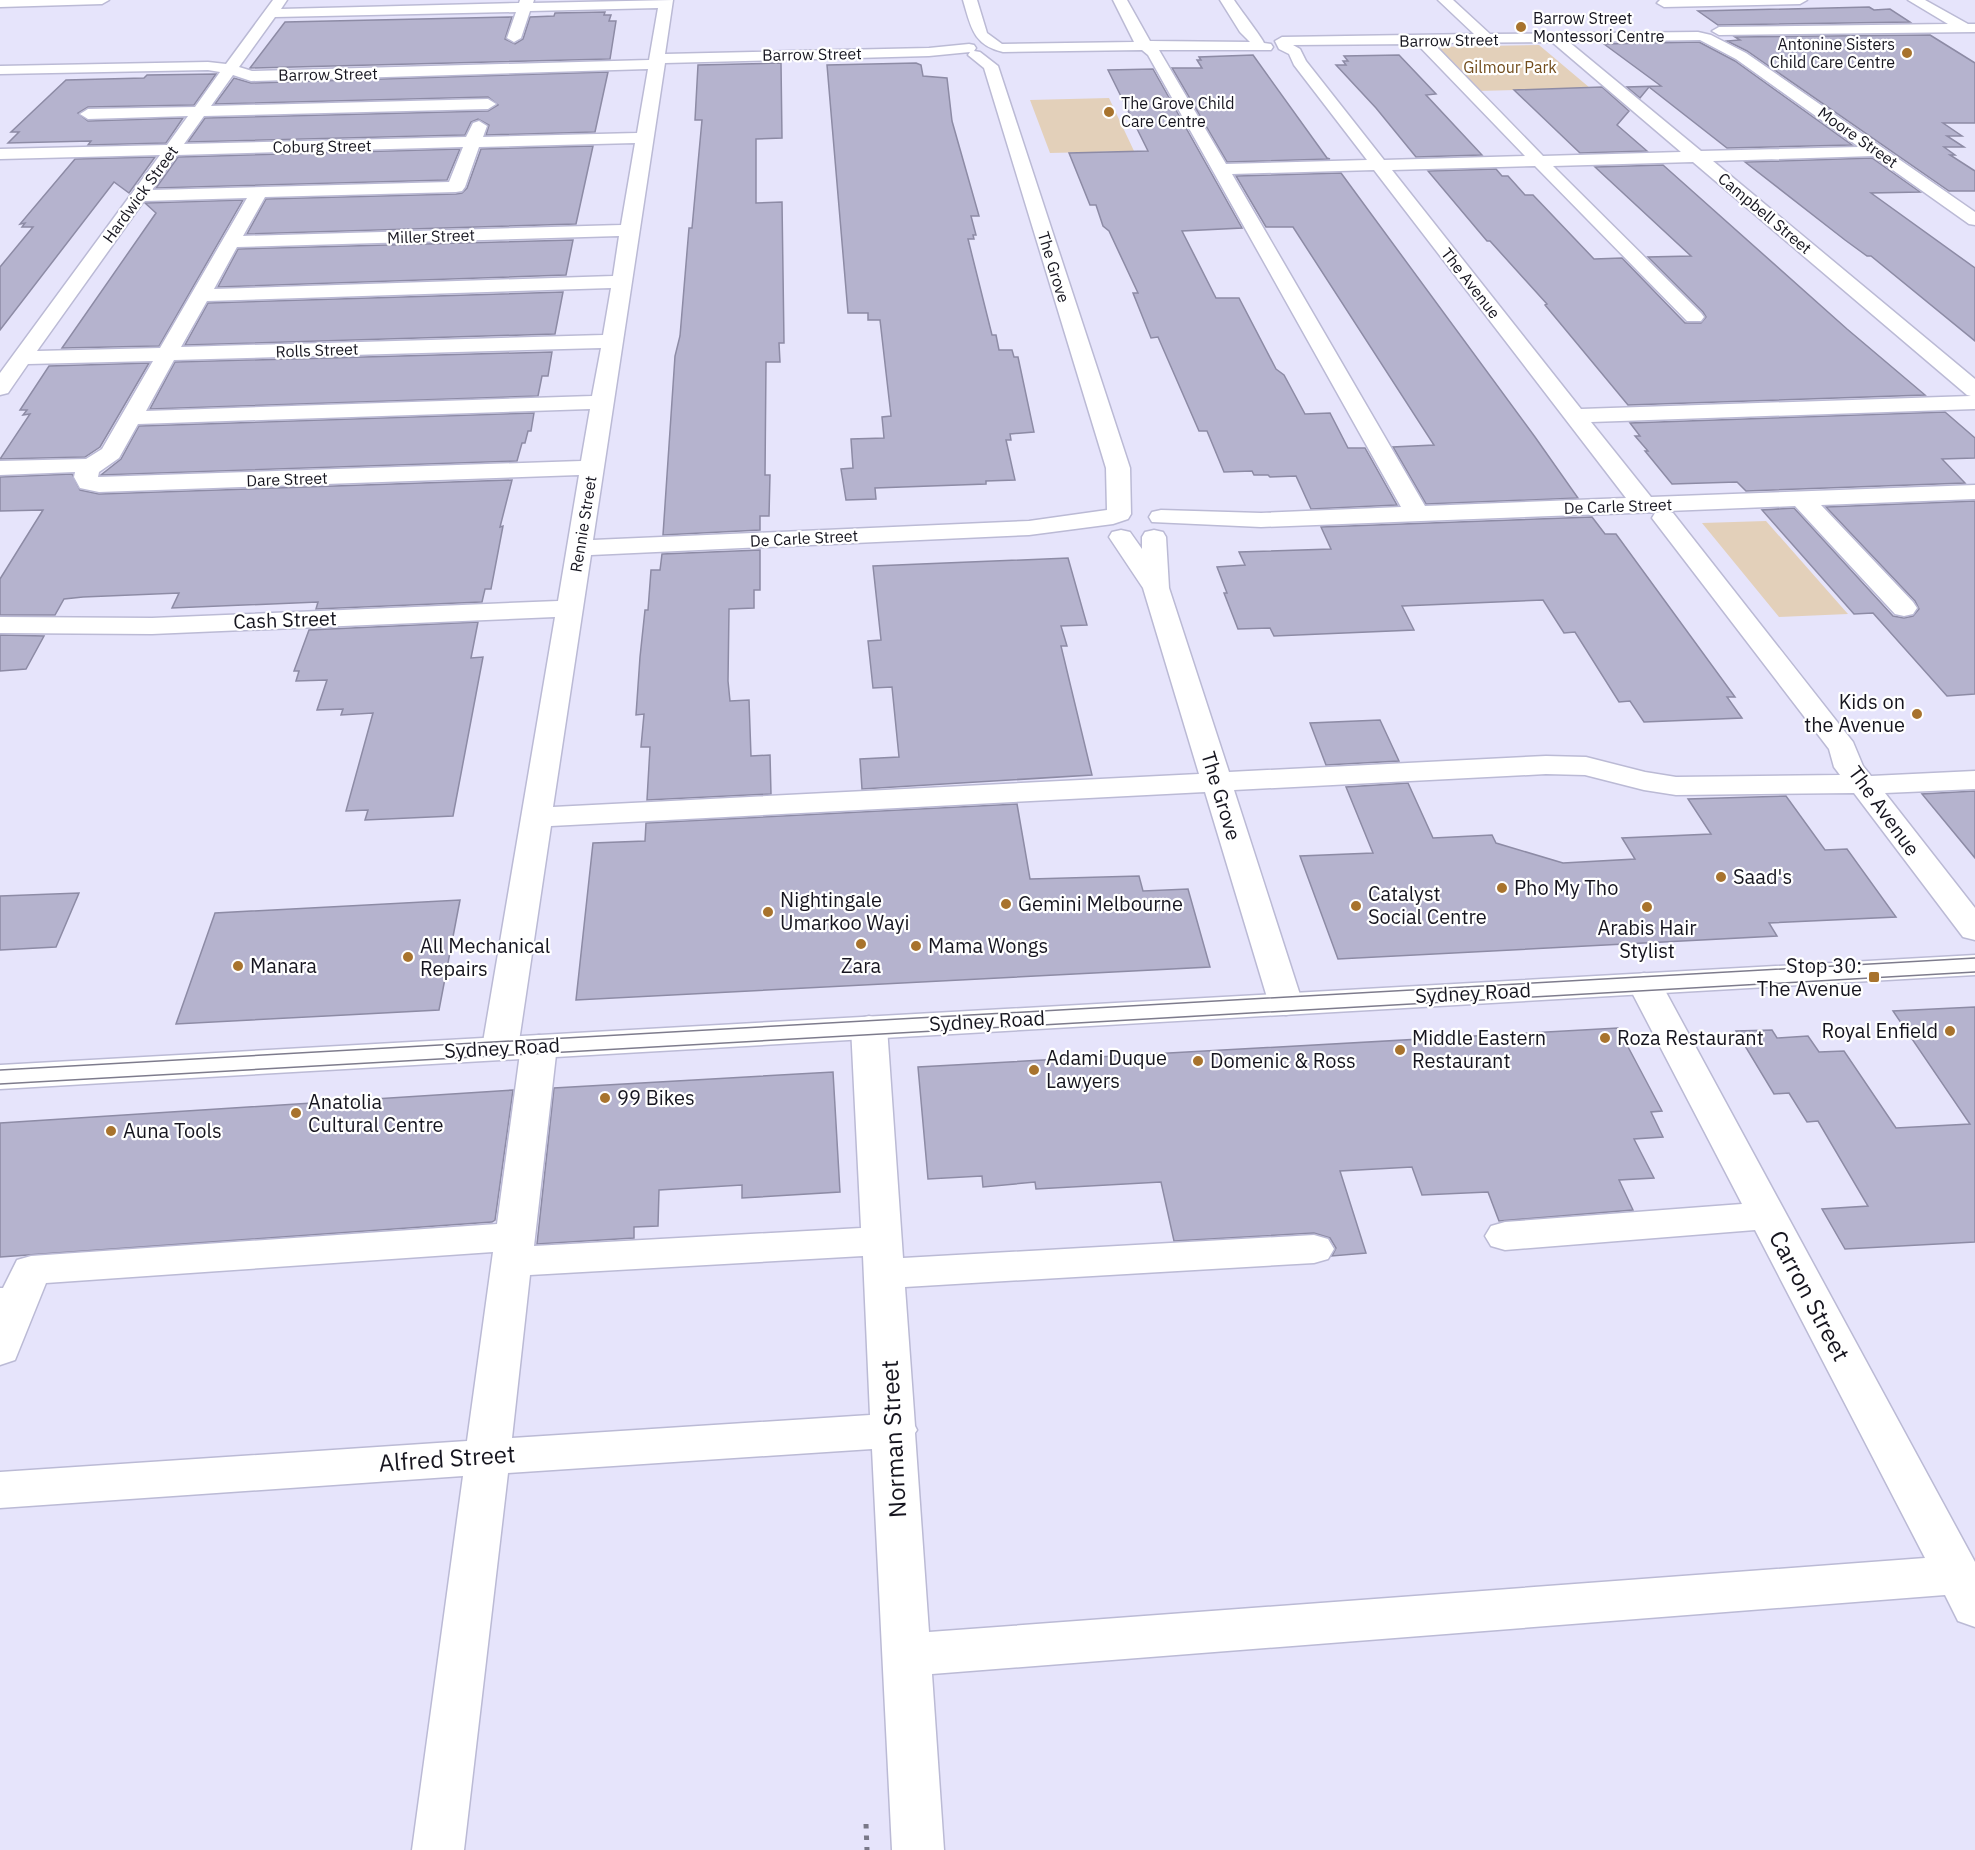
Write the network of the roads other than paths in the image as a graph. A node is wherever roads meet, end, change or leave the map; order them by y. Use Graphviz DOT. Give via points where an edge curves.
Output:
graph roads {
  1 [pos="102,0"];
  2 [pos="970,0"];
  3 [pos="1119,0"];
  4 [pos="1227,0"];
  5 [pos="1445,0"];
  6 [pos="1800,0"];
  7 [pos="1915,0"];
  8 [pos="1662,1"];
  9 [pos="666,2"];
  10 [pos="0,3"];
  11 [pos="525,4"];
  12 [pos="276,7"];
  13 [pos="1703,30"];
  14 [pos="1971,30"];
  15 [pos="514,38"];
  16 [pos="1555,38"];
  17 [pos="1487,39"];
  18 [pos="1421,40"];
  19 [pos="1272,44"];
  20 [pos="1147,46"];
  21 [pos="986,51"];
  22 [pos="658,62"];
  23 [pos="229,69"];
  24 [pos="0,70"];
  25 [pos="499,70"];
  26 [pos="488,104"];
  27 [pos="199,111"];
  28 [pos="88,114"];
  29 [pos="644,138"];
  30 [pos="473,143"];
  31 [pos="172,150"];
  32 [pos="1878,151"];
  33 [pos="0,154"];
  34 [pos="1697,156"];
  35 [pos="1539,160"];
  36 [pos="1378,164"];
  37 [pos="1220,169"];
  38 [pos="259,192"];
  39 [pos="137,196"];
  40 [pos="1975,220"];
  41 [pos="631,230"];
  42 [pos="231,242"];
  43 [pos="621,282"];
  44 [pos="202,295"];
  45 [pos="1694,317"];
  46 [pos="612,341"];
  47 [pos="168,353"];
  48 [pos="22,358"];
  49 [pos="0,388"];
  50 [pos="1975,390"];
  51 [pos="602,402"];
  52 [pos="1975,402"];
  53 [pos="1575,416"];
  54 [pos="131,418"];
  55 [pos="0,468"];
  56 [pos="592,468"];
  57 [pos="1118,468"];
  58 [pos="88,469"];
  59 [pos="1975,492"];
  60 [pos="1802,499"];
  61 [pos="1654,512"];
  62 [pos="1417,514"];
  63 [pos="1117,525"];
  64 [pos="1158,525"];
  65 [pos="579,548"];
  66 [pos="1156,588"];
  67 [pos="570,608"];
  68 [pos="1904,608"];
  69 [pos="0,625"];
  70 [pos="1975,780"];
  71 [pos="1217,782"];
  72 [pos="1863,785"];
  73 [pos="537,817"];
  74 [pos="1975,930"];
  75 [pos="1975,965"];
  76 [pos="1644,983"];
  77 [pos="1286,1004"];
  78 [pos="869,1027"];
  79 [pos="520,1047"];
  80 [pos="0,1077"];
  81 [pos="1766,1216"];
  82 [pos="1505,1236"];
  83 [pos="1314,1249"];
  84 [pos="513,1250"];
  85 [pos="883,1257"];
  86 [pos="9,1302"];
  87 [pos="0,1349"];
  88 [pos="895,1430"];
  89 [pos="487,1456"];
  90 [pos="0,1490"];
  91 [pos="1967,1591"];
  92 [pos="907,1655"];
  93 [pos="438,1850"];
  94 [pos="918,1850"];
  1 -- 10 [label="main road"];
  2 -- 21 [label="main road, The Grove"];
  3 -- 20 [label="main road"];
  4 -- 19 [label="main road, The Avenue" via="1251,37"];
  5 -- 17 [label="main road"];
  6 -- 8 [label="main road"];
  7 -- 14 [label="main road"];
  8 -- 13 [label="main road, Moore Street"];
  9 -- 11 [label="main road"];
  9 -- 22 [label="main road, Rennie Street"];
  11 -- 12 [label="main road"];
  11 -- 15 [label="main road"];
  12 -- 23 [label="main road, Hardwick Street"];
  13 -- 14 [label="main road, Barrow Street"];
  13 -- 16 [label="main road, Barrow Street"];
  13 -- 32 [label="main road, Moore Street"];
  16 -- 17 [label="main road, Barrow Street"];
  16 -- 34 [label="main road, Campbell Street"];
  17 -- 18 [label="main road, Barrow Street"];
  18 -- 19 [label="main road, Barrow Street"];
  18 -- 35 [label="main road"];
  19 -- 20 [label="main road, Barrow Street"];
  19 -- 36 [label="main road, The Avenue" via="1299,62"];
  20 -- 21 [label="main road, Barrow Street"];
  20 -- 37 [label="main road"];
  21 -- 22 [label="main road, Barrow Street"];
  21 -- 57 [label="main road, The Grove"];
  22 -- 25 [label="main road, Barrow Street"];
  22 -- 29 [label="main road, Rennie Street"];
  23 -- 24 [label="main road, Barrow Street" via="208,66"];
  23 -- 25 [label="main road, Barrow Street" via="251,76"];
  23 -- 27 [label="main road, Hardwick Street"];
  25 -- 26 [label="main road"];
  26 -- 27 [label="main road"];
  26 -- 30 [label="main road"];
  27 -- 28 [label="main road"];
  27 -- 31 [label="main road, Hardwick Street"];
  29 -- 30 [label="main road, Coburg Street"];
  29 -- 41 [label="main road, Rennie Street"];
  30 -- 31 [label="main road, Coburg Street"];
  30 -- 38 [label="main road" via="456,187"];
  31 -- 33 [label="main road, Coburg Street"];
  31 -- 39 [label="main road, Hardwick Street"];
  32 -- 34 [label="main road"];
  32 -- 40 [label="main road, Moore Street"];
  34 -- 35 [label="main road"];
  34 -- 50 [label="main road, Campbell Street"];
  35 -- 36 [label="main road"];
  35 -- 45 [label="main road"];
  36 -- 37 [label="main road"];
  36 -- 53 [label="main road, The Avenue"];
  37 -- 62 [label="main road"];
  38 -- 39 [label="main road"];
  38 -- 42 [label="main road"];
  39 -- 48 [label="main road, Hardwick Street"];
  41 -- 42 [label="main road, Miller Street"];
  41 -- 43 [label="main road, Rennie Street"];
  42 -- 44 [label="main road"];
  43 -- 44 [label="main road"];
  43 -- 46 [label="main road, Rennie Street"];
  44 -- 47 [label="main road"];
  46 -- 47 [label="main road, Rolls Street"];
  46 -- 51 [label="main road, Rennie Street"];
  47 -- 48 [label="main road, Rolls Street"];
  47 -- 54 [label="main road"];
  48 -- 49 [label="main road, Hardwick Street"];
  51 -- 54 [label="main road"];
  51 -- 56 [label="main road, Rennie Street"];
  52 -- 53 [label="main road"];
  53 -- 61 [label="main road, The Avenue"];
  54 -- 58 [label="main road" via="111,453"];
  55 -- 58 [label="main road" via="73,465"];
  56 -- 58 [label="main road, Dare Street" via="99,485 86,481"];
  56 -- 65 [label="main road, Rennie Street"];
  57 -- 63 [label="main road, The Grove"];
  57 -- 64 [label="main road, The Grove"];
  59 -- 60 [label="main road, De Carle Street"];
  60 -- 61 [label="main road, De Carle Street"];
  60 -- 68 [label="main road"];
  61 -- 62 [label="main road, De Carle Street"];
  61 -- 72 [label="main road, The Avenue" via="1844,748 1849,767"];
  62 -- 64 [label="main road, De Carle Street"];
  63 -- 64 [label="main road, De Carle Street" via="1135,512"];
  63 -- 65 [label="main road, De Carle Street"];
  63 -- 66 [label="main road, The Grove"];
  64 -- 66 [label="main road, The Grove"];
  65 -- 67 [label="main road, Rennie Street"];
  66 -- 71 [label="main road, The Grove"];
  67 -- 69 [label="main road, Cash Street" via="152,626"];
  67 -- 73 [label="main road, Rennie Street"];
  70 -- 72 [label="main road"];
  71 -- 72 [label="main road" via="1563,764 1676,786"];
  71 -- 73 [label="main road"];
  71 -- 77 [label="main road, The Grove"];
  72 -- 74 [label="main road, The Avenue"];
  73 -- 79 [label="main road, Rennie Street"];
  75 -- 76 [label="main road, Sydney Road"];
  76 -- 77 [label="main road, Sydney Road"];
  76 -- 81 [label="main road, Carron Street"];
  77 -- 78 [label="main road, Sydney Road"];
  78 -- 79 [label="main road, Sydney Road"];
  78 -- 85 [label="main road, Norman Street"];
  79 -- 80 [label="main road, Sydney Road"];
  79 -- 84 [label="main road, Rennie Street"];
  81 -- 82 [label="main road"];
  81 -- 91 [label="main road, Carron Street"];
  83 -- 85 [label="main road"];
  84 -- 85 [label="main road"];
  84 -- 86 [label="main road" via="31,1270"];
  84 -- 89 [label="main road, Rennie Street"];
  85 -- 88 [label="main road, Norman Street"];
  86 -- 87 [label="main road"];
  88 -- 89 [label="main road, Alfred Street"];
  88 -- 92 [label="main road, Norman Street"];
  89 -- 90 [label="main road, Alfred Street"];
  89 -- 93 [label="main road, Rennie Street"];
  91 -- 92 [label="main road"];
  92 -- 94 [label="main road, Norman Street"];
}
